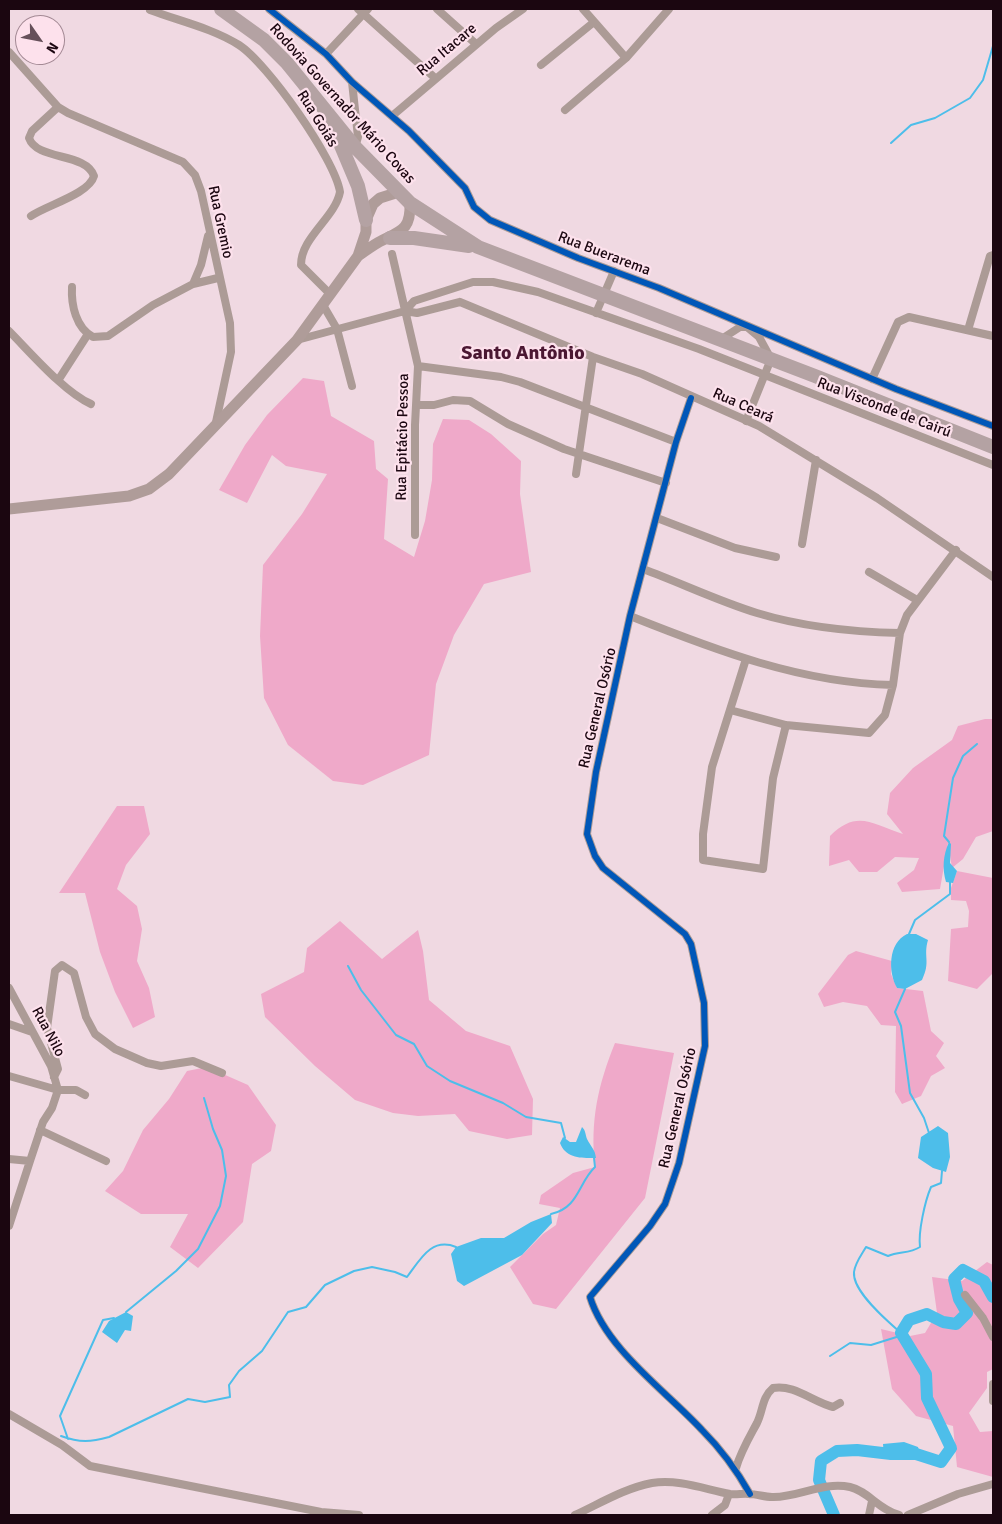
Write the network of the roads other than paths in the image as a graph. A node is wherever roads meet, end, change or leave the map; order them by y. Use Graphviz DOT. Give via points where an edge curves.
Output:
graph roads {
  1 [pos="222,9"];
  2 [pos="269,9"];
  3 [pos="437,9"];
  4 [pos="524,9"];
  5 [pos="584,9"];
  6 [pos="669,9"];
  7 [pos="150,10"];
  8 [pos="363,10"];
  9 [pos="594,22"];
  10 [pos="476,44"];
  11 [pos="9,52"];
  12 [pos="326,54"];
  13 [pos="626,58"];
  14 [pos="542,65"];
  15 [pos="435,78"];
  16 [pos="352,82"];
  17 [pos="58,107"];
  18 [pos="564,110"];
  19 [pos="330,116"];
  20 [pos="392,116"];
  21 [pos="355,147"];
  22 [pos="398,192"];
  23 [pos="410,203"];
  24 [pos="31,216"];
  25 [pos="366,226"];
  26 [pos="209,232"];
  27 [pos="384,240"];
  28 [pos="478,247"];
  29 [pos="392,254"];
  30 [pos="992,255"];
  31 [pos="358,256"];
  32 [pos="614,271"];
  33 [pos="218,278"];
  34 [pos="193,284"];
  35 [pos="465,285"];
  36 [pos="72,287"];
  37 [pos="330,294"];
  38 [pos="603,297"];
  39 [pos="460,302"];
  40 [pos="323,305"];
  41 [pos="405,311"];
  42 [pos="596,313"];
  43 [pos="747,327"];
  44 [pos="337,330"];
  45 [pos="968,330"];
  46 [pos="9,331"];
  47 [pos="88,334"];
  48 [pos="993,336"];
  49 [pos="297,340"];
  50 [pos="719,340"];
  51 [pos="593,357"];
  52 [pos="771,359"];
  53 [pos="418,366"];
  54 [pos="765,375"];
  55 [pos="58,379"];
  56 [pos="872,379"];
  57 [pos="352,386"];
  58 [pos="691,398"];
  59 [pos="91,404"];
  60 [pos="416,405"];
  61 [pos="585,408"];
  62 [pos="746,420"];
  63 [pos="993,426"];
  64 [pos="215,427"];
  65 [pos="676,442"];
  66 [pos="993,447"];
  67 [pos="578,454"];
  68 [pos="816,460"];
  69 [pos="993,465"];
  70 [pos="576,474"];
  71 [pos="666,483"];
  72 [pos="9,509"];
  73 [pos="657,518"];
  74 [pos="415,534"];
  75 [pos="802,544"];
  76 [pos="956,550"];
  77 [pos="776,557"];
  78 [pos="643,569"];
  79 [pos="869,572"];
  80 [pos="993,577"];
  81 [pos="917,600"];
  82 [pos="630,616"];
  83 [pos="900,634"];
  84 [pos="746,660"];
  85 [pos="893,685"];
  86 [pos="730,710"];
  87 [pos="786,726"];
  88 [pos="9,988"];
  89 [pos="9,1024"];
  90 [pos="32,1032"];
  91 [pos="222,1073"];
  92 [pos="9,1076"];
  93 [pos="54,1077"];
  94 [pos="58,1090"];
  95 [pos="85,1095"];
  96 [pos="40,1130"];
  97 [pos="9,1158"];
  98 [pos="30,1161"];
  99 [pos="106,1161"];
  100 [pos="9,1226"];
  101 [pos="965,1295"];
  102 [pos="993,1337"];
  103 [pos="993,1384"];
  104 [pos="993,1401"];
  105 [pos="840,1403"];
  106 [pos="9,1414"];
  107 [pos="736,1468"];
  108 [pos="993,1484"];
  109 [pos="729,1494"];
  110 [pos="750,1494"];
  111 [pos="872,1501"];
  112 [pos="360,1515"];
  113 [pos="575,1515"];
  114 [pos="712,1515"];
  115 [pos="869,1515"];
  116 [pos="899,1515"];
  117 [pos="908,1515"];
  1 -- 19 [label="highway, Rodovia Governador Mário Covas" via="264,40"];
  2 -- 12 [label="street, Rua Buerarema"];
  3 -- 10 [label="street"];
  4 -- 10 [label="street, Rua Itacare"];
  5 -- 9 [label="street"];
  6 -- 13 [label="street"];
  7 -- 37 [label="street, Rua Goiás" via="219,34 241,46 280,87 314,138 340,192 302,254 301,265"];
  8 -- 12 [label="street"];
  8 -- 15 [label="street"];
  9 -- 13 [label="street"];
  9 -- 14 [label="street"];
  10 -- 15 [label="street, Rua Itacare"];
  11 -- 17 [label="street, Rua Gremio"];
  12 -- 16 [label="street, Rua Buerarema"];
  13 -- 18 [label="street"];
  15 -- 20 [label="street, Rua Itacare"];
  16 -- 20 [label="street, Rua Buerarema"];
  16 -- 21 [label="street" via="358,136"];
  17 -- 24 [label="street" via="32,131 30,142 42,151 66,157 90,170 94,176 90,184 74,195 43,207"];
  17 -- 26 [label="street, Rua Gremio" via="172,156 190,167 201,191"];
  19 -- 21 [label="highway, Rodovia Governador Mário Covas"];
  19 -- 25 [label="highway" via="358,186"];
  20 -- 32 [label="street, Rua Buerarema" via="465,188 474,207 482,214 521,234"];
  21 -- 22 [label="highway, Rodovia Governador Mário Covas"];
  22 -- 23 [label="highway, Rodovia Governador Mário Covas"];
  22 -- 25 [label="main road" via="373,204"];
  23 -- 27 [label="main road" via="411,216 407,225"];
  23 -- 28 [label="highway, Rodovia Governador Mário Covas"];
  25 -- 27 [label="main road"];
  25 -- 31 [label="main road"];
  26 -- 33 [label="street, Rua Gremio"];
  26 -- 34 [label="street"];
  27 -- 28 [label="highway" via="414,238"];
  27 -- 31 [label="main road"];
  28 -- 38 [label="highway, Rodovia Governador Mário Covas"];
  29 -- 41 [label="street, Rua Epitácio Pessoa"];
  30 -- 45 [label="street"];
  31 -- 37 [label="main road"];
  32 -- 38 [label="street"];
  32 -- 43 [label="street, Rua Buerarema"];
  33 -- 34 [label="street"];
  33 -- 64 [label="street, Rua Gremio" via="230,323 232,345"];
  34 -- 47 [label="street" via="153,305 108,336 97,338"];
  35 -- 39 [label="street"];
  35 -- 41 [label="street" via="414,301"];
  35 -- 42 [label="street" via="480,282 507,284"];
  36 -- 47 [label="street" via="76,316"];
  37 -- 40 [label="main road"];
  38 -- 42 [label="street"];
  38 -- 50 [label="highway, Rodovia Governador Mário Covas"];
  39 -- 41 [label="street" via="417,313"];
  39 -- 51 [label="street, Rua Ceará"];
  40 -- 44 [label="street"];
  40 -- 49 [label="main road"];
  41 -- 44 [label="street"];
  41 -- 53 [label="street, Rua Epitácio Pessoa"];
  42 -- 54 [label="street, Rua Visconde de Cairú"];
  43 -- 50 [label="street" via="740,327"];
  43 -- 52 [label="street" via="759,337"];
  43 -- 56 [label="street, Rua Buerarema"];
  44 -- 49 [label="street"];
  44 -- 57 [label="street"];
  45 -- 48 [label="street"];
  45 -- 56 [label="street" via="909,317 902,319"];
  46 -- 55 [label="street"];
  47 -- 55 [label="street"];
  49 -- 64 [label="main road"];
  50 -- 52 [label="highway, Rodovia Governador Mário Covas"];
  51 -- 58 [label="street, Rua Ceará" via="642,374"];
  51 -- 61 [label="street"];
  52 -- 54 [label="street"];
  52 -- 66 [label="highway, Rodovia Governador Mário Covas"];
  53 -- 60 [label="street, Rua Epitácio Pessoa"];
  53 -- 61 [label="street" via="501,377"];
  54 -- 62 [label="street"];
  54 -- 69 [label="street, Rua Visconde de Cairú"];
  55 -- 59 [label="street"];
  56 -- 63 [label="street, Rua Buerarema"];
  58 -- 62 [label="street, Rua Ceará"];
  58 -- 65 [label="street, Rua General Osório"];
  60 -- 67 [label="street" via="470,401 508,424"];
  60 -- 74 [label="street, Rua Epitácio Pessoa"];
  61 -- 65 [label="street"];
  61 -- 67 [label="street"];
  62 -- 68 [label="street, Rua Ceará"];
  64 -- 72 [label="main road" via="169,474 149,489 116,498"];
  65 -- 71 [label="street, Rua General Osório"];
  67 -- 70 [label="street"];
  67 -- 71 [label="street"];
  68 -- 75 [label="street"];
  68 -- 76 [label="street, Rua Ceará"];
  71 -- 73 [label="street, Rua General Osório"];
  73 -- 77 [label="street" via="736,548"];
  73 -- 78 [label="street, Rua General Osório"];
  76 -- 80 [label="street, Rua Ceará"];
  76 -- 81 [label="street"];
  78 -- 82 [label="street, Rua General Osório"];
  78 -- 83 [label="street" via="782,620 854,632"];
  79 -- 81 [label="street"];
  81 -- 83 [label="street"];
  82 -- 84 [label="street"];
  82 -- 107 [label="street, Rua General Osório" via="596,772 587,834 603,868 685,934 691,944 704,1003 705,1046 680,1163 666,1204 590,1297 594,1312 612,1338"];
  83 -- 85 [label="street"];
  84 -- 85 [label="street" via="842,681"];
  84 -- 86 [label="street"];
  85 -- 87 [label="street" via="886,715 869,733"];
  86 -- 87 [label="street"];
  86 -- 87 [label="street" via="712,767 703,834 703,860 763,869 773,778"];
  88 -- 90 [label="street, Rua Nilo"];
  89 -- 90 [label="street"];
  90 -- 93 [label="street, Rua Nilo"];
  91 -- 93 [label="street" via="193,1061 160,1066 115,1049 95,1034 86,1018 74,973 62,965 56,971 47,1028 58,1070"];
  92 -- 94 [label="street"];
  93 -- 94 [label="street, Rua Nilo"];
  94 -- 95 [label="street" via="76,1090"];
  94 -- 96 [label="street"];
  96 -- 98 [label="street"];
  96 -- 99 [label="street"];
  97 -- 98 [label="street"];
  98 -- 100 [label="street"];
  101 -- 102 [label="street"];
  103 -- 104 [label="street"];
  105 -- 107 [label="street" via="833,1407 782,1386 773,1388 764,1402 758,1422 747,1437"];
  106 -- 112 [label="street" via="62,1445 90,1466 321,1512"];
  107 -- 110 [label="street, Rua General Osório"];
  108 -- 117 [label="street" via="958,1494"];
  109 -- 110 [label="street"];
  109 -- 113 [label="street" via="686,1483 651,1483"];
  109 -- 114 [label="street" via="725,1505"];
  110 -- 111 [label="street" via="773,1498 832,1485 853,1487"];
  111 -- 115 [label="street"];
  111 -- 116 [label="street"];
}
